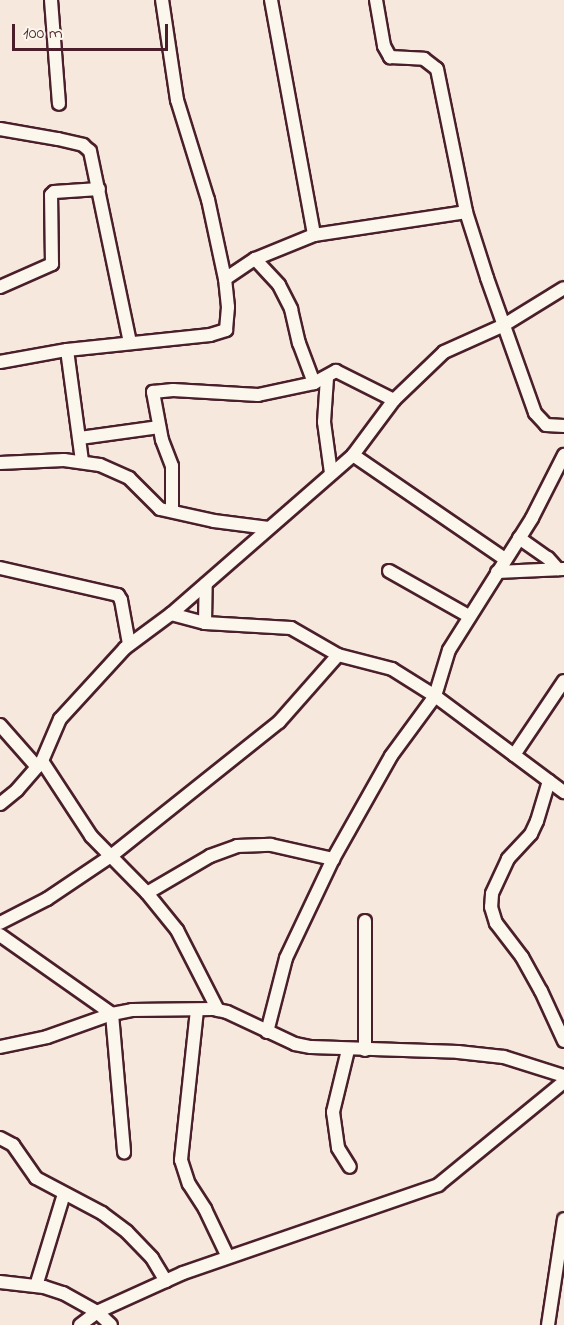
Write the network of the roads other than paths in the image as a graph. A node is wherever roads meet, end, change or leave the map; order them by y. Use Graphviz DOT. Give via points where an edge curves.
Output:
graph roads {
  1 [pos="51,0"];
  2 [pos="162,0"];
  3 [pos="271,0"];
  4 [pos="376,0"];
  5 [pos="60,105"];
  6 [pos="0,129"];
  7 [pos="99,189"];
  8 [pos="466,212"];
  9 [pos="314,235"];
  10 [pos="255,259"];
  11 [pos="225,279"];
  12 [pos="0,287"];
  13 [pos="564,288"];
  14 [pos="504,325"];
  15 [pos="130,342"];
  16 [pos="67,350"];
  17 [pos="0,362"];
  18 [pos="327,378"];
  19 [pos="314,382"];
  20 [pos="394,400"];
  21 [pos="564,426"];
  22 [pos="159,427"];
  23 [pos="80,438"];
  24 [pos="353,455"];
  25 [pos="564,455"];
  26 [pos="82,461"];
  27 [pos="0,463"];
  28 [pos="331,473"];
  29 [pos="172,511"];
  30 [pos="269,528"];
  31 [pos="519,538"];
  32 [pos="505,559"];
  33 [pos="0,568"];
  34 [pos="561,569"];
  35 [pos="389,571"];
  36 [pos="497,572"];
  37 [pos="206,584"];
  38 [pos="171,614"];
  39 [pos="469,616"];
  40 [pos="205,623"];
  41 [pos="129,644"];
  42 [pos="338,655"];
  43 [pos="564,681"];
  44 [pos="435,696"];
  45 [pos="0,724"];
  46 [pos="514,755"];
  47 [pos="40,764"];
  48 [pos="549,782"];
  49 [pos="564,792"];
  50 [pos="0,804"];
  51 [pos="111,856"];
  52 [pos="333,859"];
  53 [pos="147,893"];
  54 [pos="365,921"];
  55 [pos="0,923"];
  56 [pos="0,935"];
  57 [pos="197,1010"];
  58 [pos="218,1010"];
  59 [pos="112,1014"];
  60 [pos="267,1032"];
  61 [pos="564,1041"];
  62 [pos="0,1047"];
  63 [pos="348,1050"];
  64 [pos="365,1050"];
  65 [pos="564,1076"];
  66 [pos="564,1082"];
  67 [pos="0,1138"];
  68 [pos="124,1152"];
  69 [pos="350,1167"];
  70 [pos="64,1194"];
  71 [pos="564,1219"];
  72 [pos="228,1257"];
  73 [pos="165,1281"];
  74 [pos="0,1282"];
  75 [pos="36,1286"];
  76 [pos="97,1312"];
  77 [pos="80,1325"];
  78 [pos="111,1325"];
  79 [pos="549,1325"];
  1 -- 5 [label="street"];
  2 -- 11 [label="street" via="177,100 208,200"];
  3 -- 9 [label="street"];
  4 -- 8 [label="street" via="384,46 390,57 424,59 437,69"];
  6 -- 7 [label="street" via="83,145 93,156"];
  7 -- 12 [label="street" via="54,192 52,264"];
  7 -- 15 [label="street"];
  8 -- 9 [label="street"];
  8 -- 14 [label="street"];
  9 -- 10 [label="street"];
  10 -- 11 [label="street"];
  10 -- 19 [label="street" via="279,285 291,309"];
  11 -- 15 [label="street" via="226,330"];
  13 -- 14 [label="street"];
  14 -- 20 [label="street" via="444,352"];
  14 -- 21 [label="street" via="535,412 546,425"];
  15 -- 16 [label="street"];
  16 -- 17 [label="street"];
  16 -- 23 [label="street"];
  18 -- 19 [label="street"];
  18 -- 20 [label="street" via="340,372"];
  18 -- 28 [label="street" via="324,422"];
  19 -- 22 [label="street" via="258,395 156,391 152,397"];
  20 -- 24 [label="street"];
  22 -- 23 [label="street"];
  22 -- 29 [label="street" via="172,466"];
  23 -- 26 [label="street"];
  24 -- 28 [label="street"];
  24 -- 32 [label="street"];
  25 -- 31 [label="street"];
  26 -- 27 [label="street"];
  26 -- 29 [label="street" via="129,478 153,504"];
  28 -- 30 [label="street"];
  29 -- 30 [label="street"];
  30 -- 37 [label="street"];
  31 -- 32 [label="street"];
  31 -- 34 [label="street"];
  32 -- 36 [label="street"];
  33 -- 41 [label="street" via="118,595"];
  34 -- 36 [label="street"];
  35 -- 39 [label="street"];
  36 -- 39 [label="street"];
  37 -- 38 [label="street"];
  37 -- 40 [label="street"];
  38 -- 40 [label="street"];
  38 -- 41 [label="street"];
  39 -- 44 [label="street" via="449,650"];
  40 -- 42 [label="street" via="291,628"];
  41 -- 47 [label="street" via="60,719"];
  42 -- 44 [label="street" via="392,669"];
  42 -- 51 [label="street" via="279,722"];
  43 -- 46 [label="street"];
  44 -- 46 [label="street"];
  44 -- 52 [label="street" via="391,756"];
  45 -- 47 [label="street"];
  46 -- 48 [label="street"];
  47 -- 50 [label="street"];
  47 -- 51 [label="street" via="77,818"];
  48 -- 49 [label="street"];
  48 -- 61 [label="street" via="540,815 531,834 508,859 492,894 491,907 496,923 541,990"];
  51 -- 53 [label="street"];
  51 -- 55 [label="street" via="47,899"];
  52 -- 53 [label="street" via="271,845 237,846 210,856"];
  52 -- 60 [label="street" via="286,958"];
  53 -- 58 [label="street" via="177,930"];
  54 -- 64 [label="street"];
  56 -- 59 [label="street"];
  57 -- 58 [label="street"];
  57 -- 59 [label="street" via="132,1010"];
  57 -- 72 [label="street" via="181,1160 189,1184"];
  58 -- 60 [label="street"];
  59 -- 62 [label="street" via="47,1037"];
  59 -- 68 [label="street"];
  60 -- 63 [label="street" via="295,1044"];
  63 -- 64 [label="street"];
  63 -- 69 [label="street" via="333,1112 338,1148"];
  64 -- 65 [label="street" via="458,1052 504,1058"];
  66 -- 72 [label="street" via="438,1185"];
  67 -- 70 [label="street" via="13,1145 36,1178"];
  70 -- 73 [label="street" via="102,1212 127,1232 152,1258"];
  70 -- 75 [label="street"];
  71 -- 79 [label="street"];
  72 -- 73 [label="street"];
  73 -- 76 [label="street"];
  74 -- 75 [label="street"];
  75 -- 76 [label="street" via="63,1293"];
  76 -- 77 [label="street"];
  76 -- 78 [label="street"];
}
